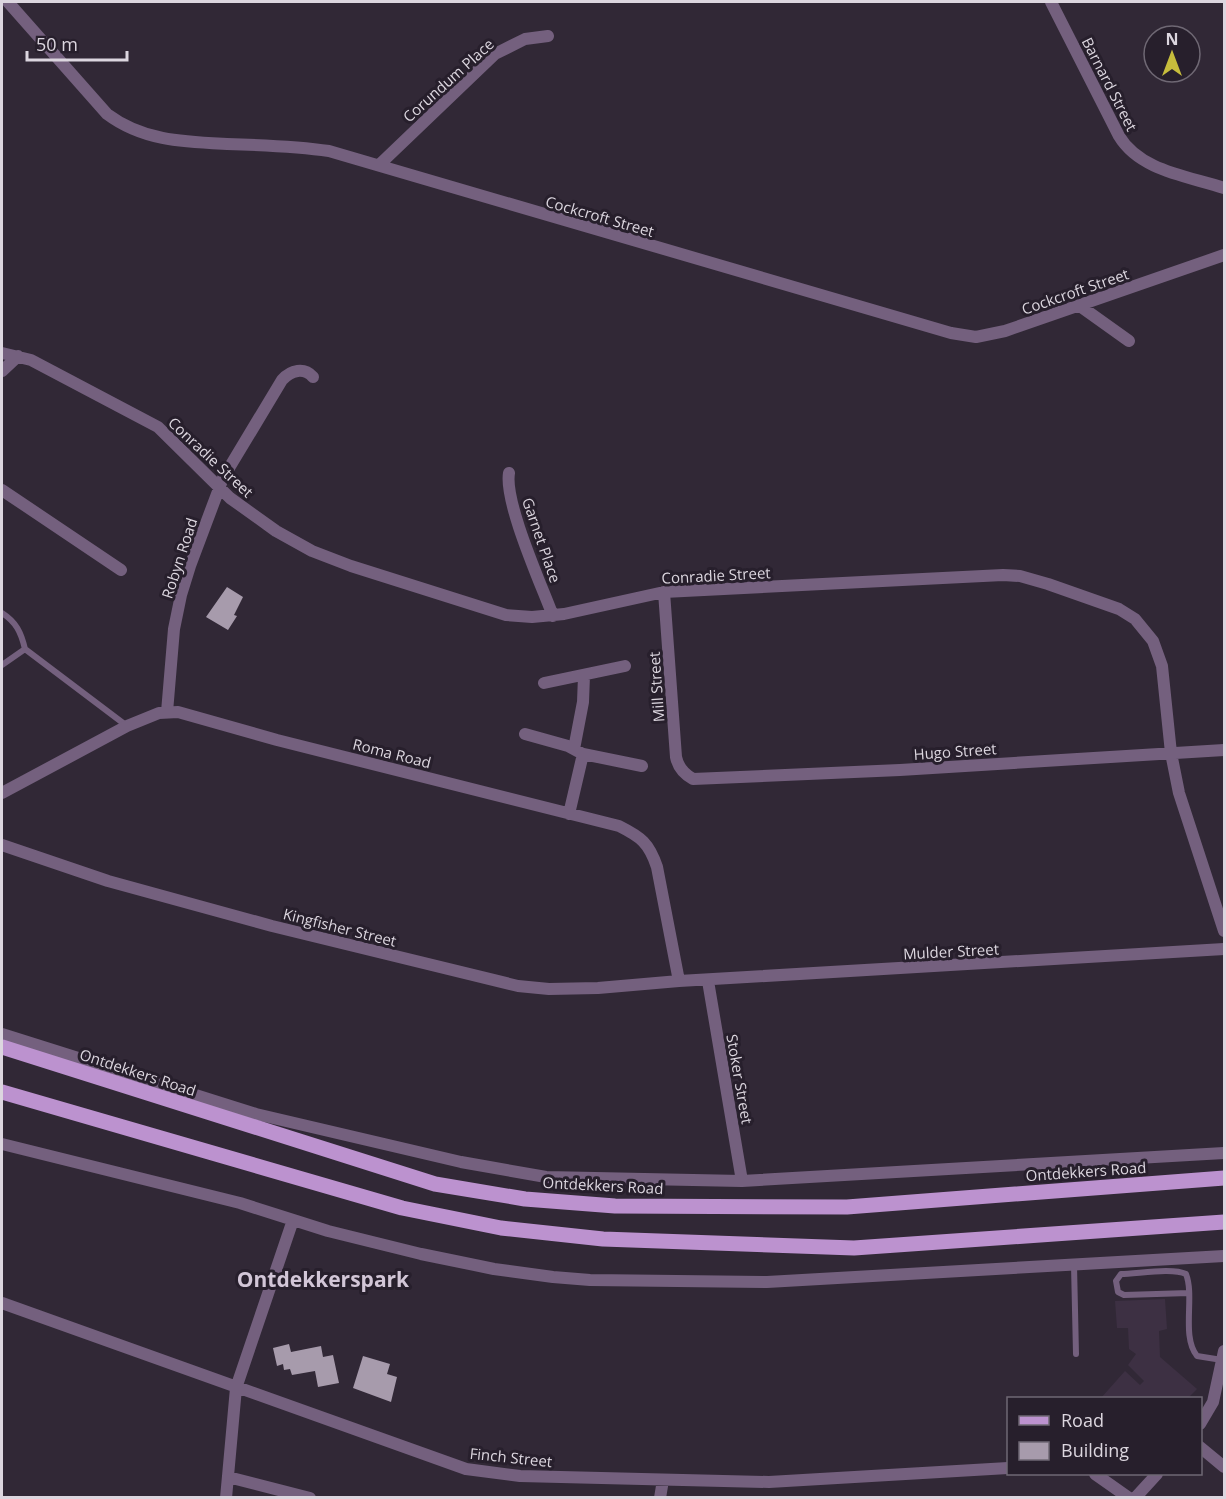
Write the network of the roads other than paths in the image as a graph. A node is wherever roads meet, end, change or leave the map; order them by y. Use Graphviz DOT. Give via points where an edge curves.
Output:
graph roads {
  1 [pos="8,2"];
  2 [pos="1051,2"];
  3 [pos="548,36"];
  4 [pos="379,165"];
  5 [pos="1224,188"];
  6 [pos="1224,255"];
  7 [pos="1080,306"];
  8 [pos="1129,341"];
  9 [pos="2,353"];
  10 [pos="18,356"];
  11 [pos="2,371"];
  12 [pos="313,377"];
  13 [pos="509,473"];
  14 [pos="220,488"];
  15 [pos="2,490"];
  16 [pos="121,570"];
  17 [pos="664,592"];
  18 [pos="2,613"];
  19 [pos="553,616"];
  20 [pos="25,649"];
  21 [pos="2,665"];
  22 [pos="625,666"];
  23 [pos="584,676"];
  24 [pos="544,683"];
  25 [pos="166,712"];
  26 [pos="127,726"];
  27 [pos="525,734"];
  28 [pos="1224,750"];
  29 [pos="578,751"];
  30 [pos="1171,753"];
  31 [pos="642,766"];
  32 [pos="687,776"];
  33 [pos="2,793"];
  34 [pos="569,814"];
  35 [pos="2,845"];
  36 [pos="1224,931"];
  37 [pos="1224,949"];
  38 [pos="679,981"];
  39 [pos="708,981"];
  40 [pos="2,1034"];
  41 [pos="2,1047"];
  42 [pos="2,1092"];
  43 [pos="2,1144"];
  44 [pos="1224,1153"];
  45 [pos="1224,1178"];
  46 [pos="742,1181"];
  47 [pos="292,1220"];
  48 [pos="1224,1222"];
  49 [pos="1224,1256"];
  50 [pos="1074,1264"];
  51 [pos="1189,1293"];
  52 [pos="2,1304"];
  53 [pos="1076,1354"];
  54 [pos="1224,1356"];
  55 [pos="236,1388"];
  56 [pos="1202,1420"];
  57 [pos="1202,1449"];
  58 [pos="1224,1467"];
  59 [pos="1007,1468"];
  60 [pos="1098,1475"];
  61 [pos="1155,1475"];
  62 [pos="228,1477"];
  63 [pos="663,1480"];
  64 [pos="226,1497"];
  65 [pos="310,1497"];
  66 [pos="660,1497"];
  67 [pos="1129,1497"];
  68 [pos="1135,1497"];
  1 -- 4 [label="street, Cockcroft Street" via="94,102 127,127 172,141 304,147"];
  2 -- 5 [label="street, Barnard Street" via="1128,150 1149,164"];
  3 -- 4 [label="street, Corundum Place" via="525,39 495,54"];
  4 -- 7 [label="street, Cockcroft Street" via="951,333 990,335"];
  6 -- 7 [label="street, Cockcroft Street"];
  7 -- 8 [label="street"];
  9 -- 10 [label="street, Conradie Street"];
  10 -- 11 [label="street"];
  10 -- 14 [label="street, Conradie Street" via="158,427"];
  12 -- 14 [label="street, Robyn Road" via="303,370 282,380"];
  13 -- 19 [label="street, Garnet Place" via="513,505"];
  14 -- 19 [label="street, Conradie Street" via="253,516 327,558 494,612 520,617"];
  14 -- 25 [label="street, Robyn Road" via="181,595"];
  15 -- 16 [label="street"];
  17 -- 19 [label="street, Conradie Street"];
  17 -- 30 [label="street, Conradie Street" via="1003,575 1048,584 1119,609 1135,619 1153,641 1162,666"];
  17 -- 32 [label="street, Mill Street" via="676,757"];
  18 -- 20 [label="lane" via="21,633"];
  20 -- 21 [label="lane"];
  20 -- 26 [label="lane"];
  22 -- 23 [label="street"];
  23 -- 24 [label="street"];
  23 -- 29 [label="street"];
  25 -- 26 [label="street, Roma Road"];
  25 -- 34 [label="street, Roma Road"];
  26 -- 33 [label="street, Roma Road"];
  27 -- 29 [label="street"];
  28 -- 30 [label="street, Hugo Street"];
  29 -- 31 [label="street"];
  29 -- 34 [label="street"];
  30 -- 32 [label="street, Hugo Street" via="900,770 704,779"];
  30 -- 36 [label="street, Conradie Street" via="1179,793"];
  34 -- 38 [label="street, Roma Road" via="619,826 636,835 652,852"];
  35 -- 38 [label="street, Kingfisher Street" via="108,881 272,926 518,986 598,988"];
  37 -- 39 [label="street, Mulder Street"];
  38 -- 39 [label="street, Mulder Street"];
  39 -- 46 [label="street, Stoker Street"];
  40 -- 46 [label="street, Ontdekkers Road" via="256,1114 461,1162 546,1177"];
  41 -- 45 [label="main road, Ontdekkers Road" via="435,1184 525,1199 615,1206 848,1207"];
  42 -- 48 [label="main road" via="402,1208 501,1228 603,1239 855,1248"];
  43 -- 47 [label="street" via="240,1203"];
  44 -- 46 [label="street, Ontdekkers Road"];
  47 -- 50 [label="street" via="467,1264 590,1280 766,1282"];
  47 -- 55 [label="street"];
  49 -- 50 [label="street"];
  50 -- 53 [label="lane"];
  51 -- 51 [label="lane" via="1187,1276 1181,1272 1121,1274 1116,1281 1118,1293 1124,1295"];
  51 -- 54 [label="lane" via="1193,1351 1197,1356"];
  52 -- 55 [label="street, Finch Street"];
  54 -- 56 [label="street" via="1213,1401"];
  55 -- 62 [label="street"];
  55 -- 63 [label="street, Finch Street" via="466,1469 530,1476"];
  57 -- 58 [label="street"];
  59 -- 63 [label="street, Finch Street" via="769,1482"];
  60 -- 67 [label="street"];
  61 -- 68 [label="street"];
  62 -- 64 [label="street"];
  62 -- 65 [label="street"];
  63 -- 66 [label="street"];
}
